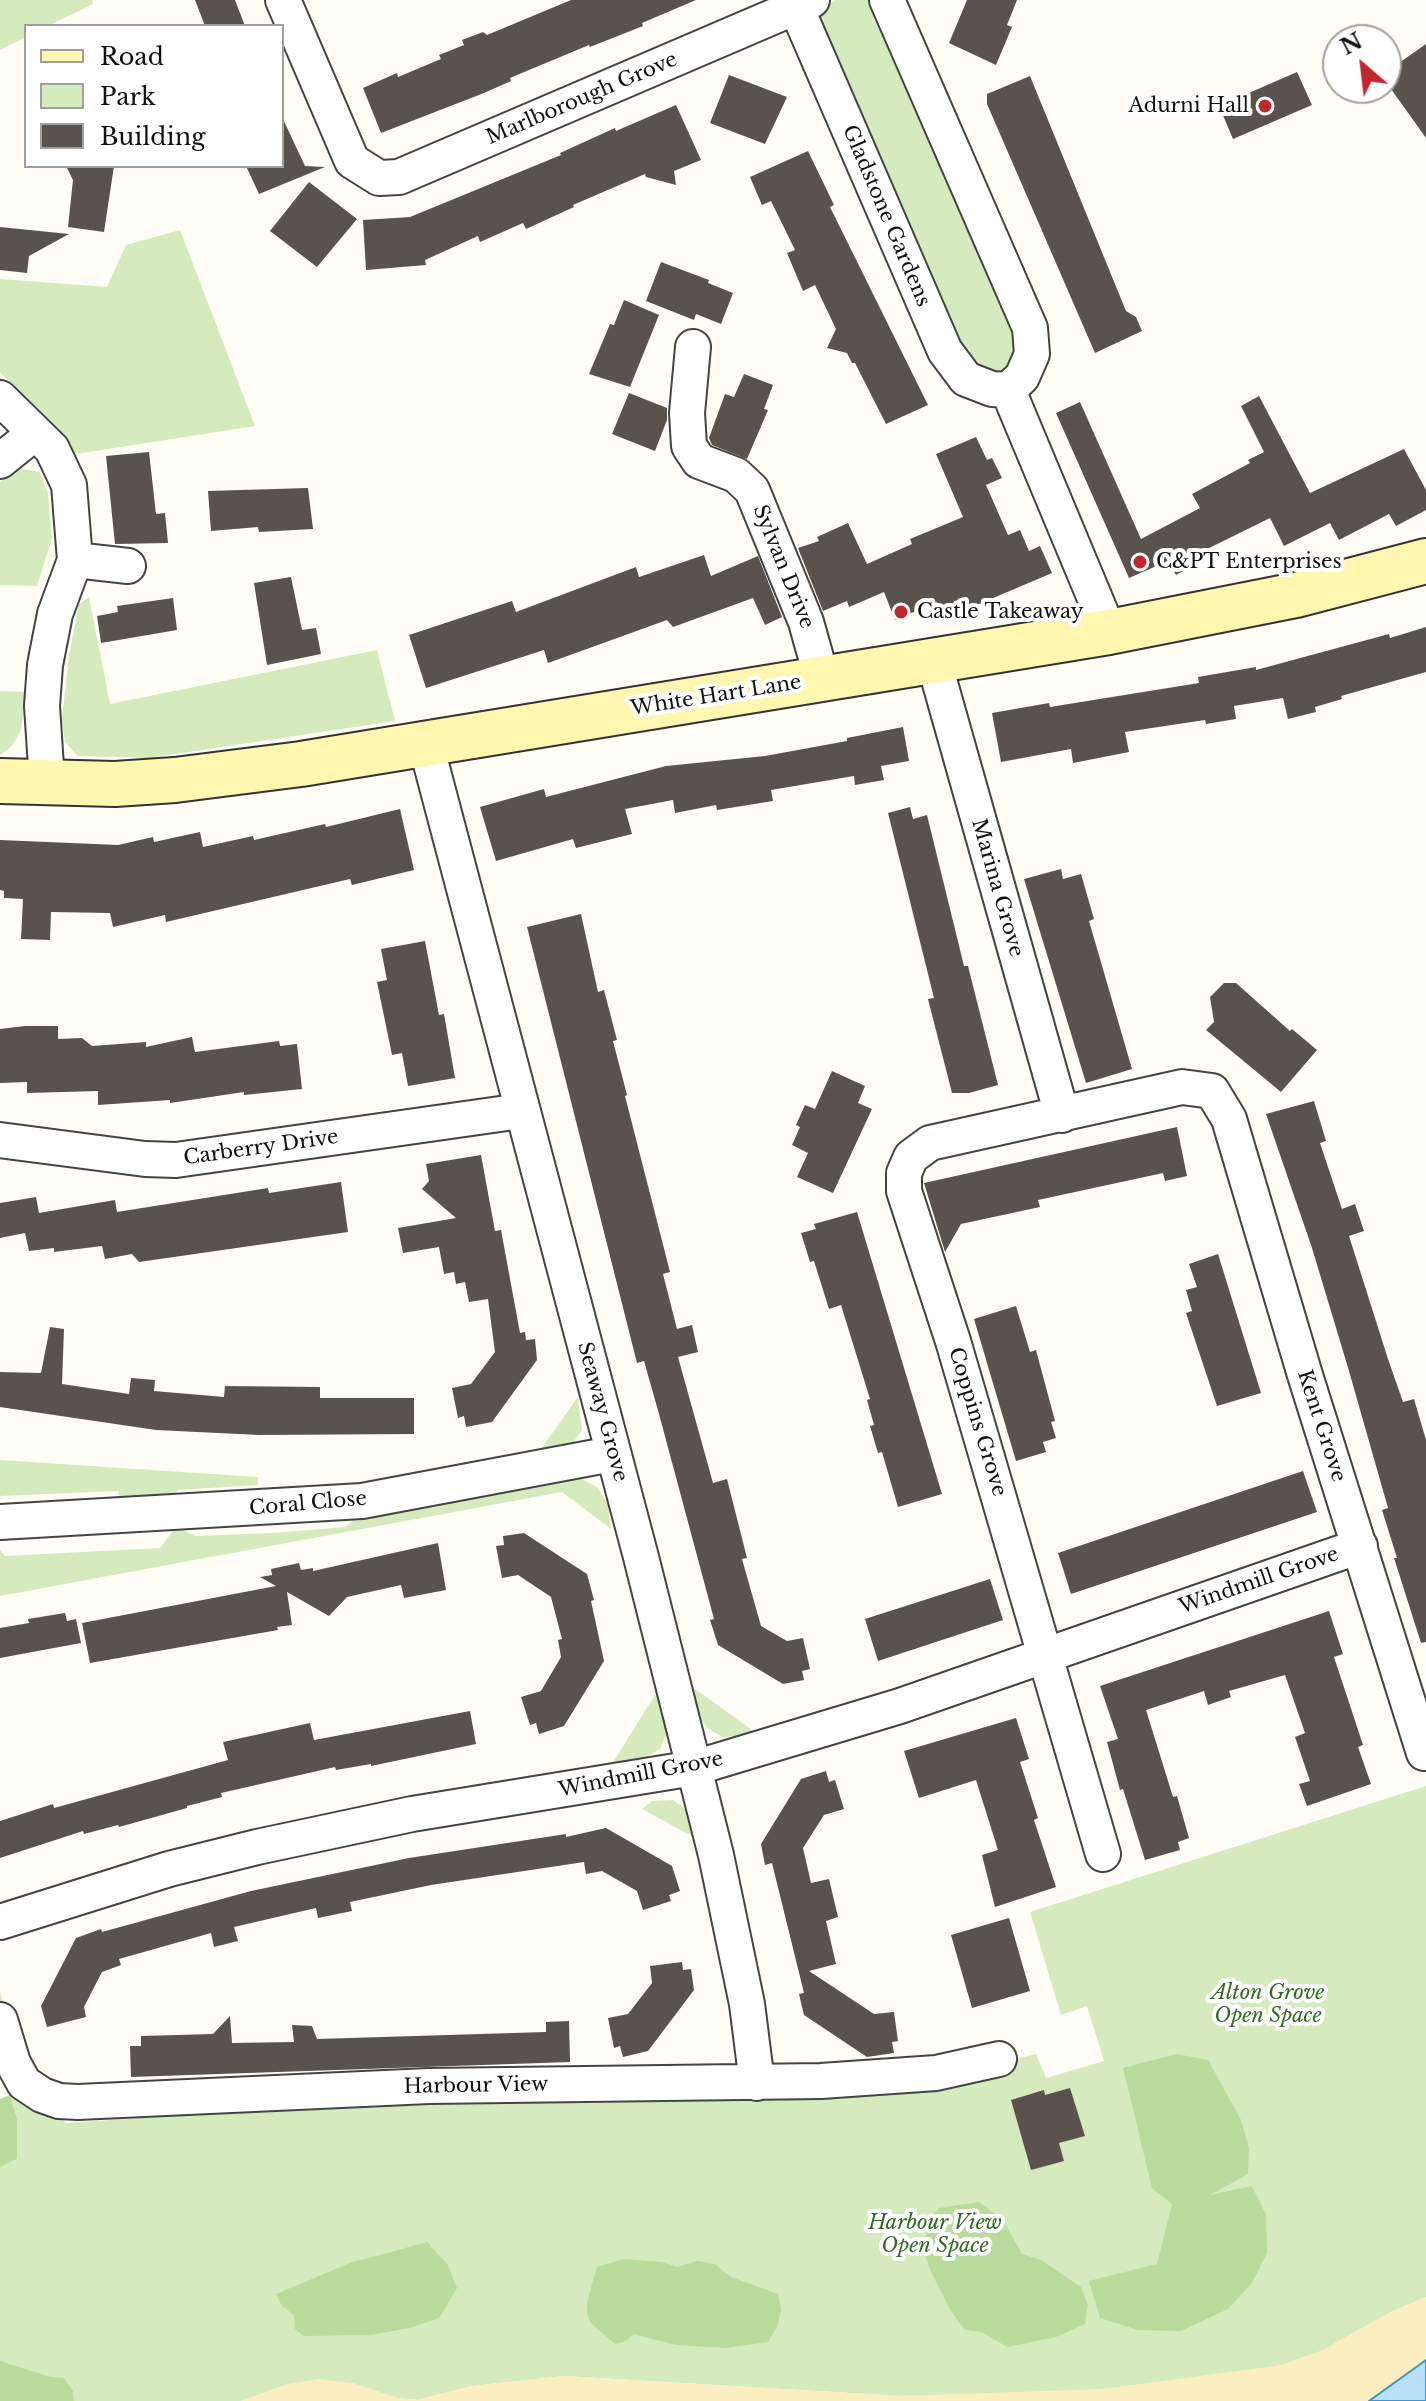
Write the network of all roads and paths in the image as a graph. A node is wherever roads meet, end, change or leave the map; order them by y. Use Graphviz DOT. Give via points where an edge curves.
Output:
graph roads {
  1 [pos="283,0"];
  2 [pos="887,0"];
  3 [pos="804,4"];
  4 [pos="693,347"];
  5 [pos="1008,390"];
  6 [pos="0,398"];
  7 [pos="35,433"];
  8 [pos="0,461"];
  9 [pos="75,560"];
  10 [pos="1426,561"];
  11 [pos="128,566"];
  12 [pos="1109,632"];
  13 [pos="934,662"];
  14 [pos="822,679"];
  15 [pos="426,745"];
  16 [pos="0,781"];
  17 [pos="47,782"];
  18 [pos="521,1111"];
  19 [pos="1062,1115"];
  20 [pos="0,1140"];
  21 [pos="612,1454"];
  22 [pos="0,1522"];
  23 [pos="1360,1546"];
  24 [pos="1046,1654"];
  25 [pos="1424,1753"];
  26 [pos="694,1768"];
  27 [pos="1103,1854"];
  28 [pos="0,1922"];
  29 [pos="0,2020"];
  30 [pos="999,2059"];
  31 [pos="757,2083"];
  1 -- 3 [label="street, Marlborough Grove" via="352,161 379,178 399,177"];
  2 -- 5 [label="street" via="1030,328 1032,354 1022,377"];
  3 -- 5 [label="street, Gladstone Gardens" via="945,351 966,379"];
  4 -- 14 [label="street, Sylvan Drive" via="689,446 699,461 736,475 752,490 806,622"];
  5 -- 12 [label="street"];
  6 -- 7 [label="street"];
  7 -- 8 [label="street"];
  7 -- 9 [label="street" via="52,449 69,485"];
  9 -- 11 [label="street"];
  9 -- 17 [label="street" via="45,665"];
  10 -- 12 [label="street, White Hart Lane" via="1296,595"];
  12 -- 13 [label="street, White Hart Lane"];
  13 -- 14 [label="street, White Hart Lane"];
  13 -- 19 [label="street, Marina Grove"];
  14 -- 15 [label="street, White Hart Lane"];
  15 -- 17 [label="street, White Hart Lane" via="175,780"];
  15 -- 18 [label="street, Seaway Grove"];
  16 -- 17 [label="street, White Hart Lane"];
  18 -- 20 [label="street, Carberry Drive" via="176,1160"];
  18 -- 21 [label="street, Seaway Grove"];
  19 -- 23 [label="street, Kent Grove" via="1182,1087 1209,1090 1219,1100"];
  19 -- 24 [label="street, Coppins Grove" via="930,1143 911,1157 904,1173 904,1191"];
  21 -- 22 [label="street, Coral Close" via="362,1501"];
  21 -- 26 [label="street, Seaway Grove"];
  23 -- 24 [label="street, Windmill Grove"];
  23 -- 25 [label="street, Kent Grove"];
  24 -- 26 [label="street, Windmill Grove" via="900,1706"];
  24 -- 27 [label="street, Coppins Grove"];
  26 -- 28 [label="street, Windmill Grove" via="412,1814 257,1847 126,1881"];
  26 -- 31 [label="street, Seaway Grove" via="747,2004"];
  29 -- 31 [label="street, Harbour View" via="24,2083 59,2101 413,2087"];
  30 -- 31 [label="street, Harbour View" via="936,2073"];
}
